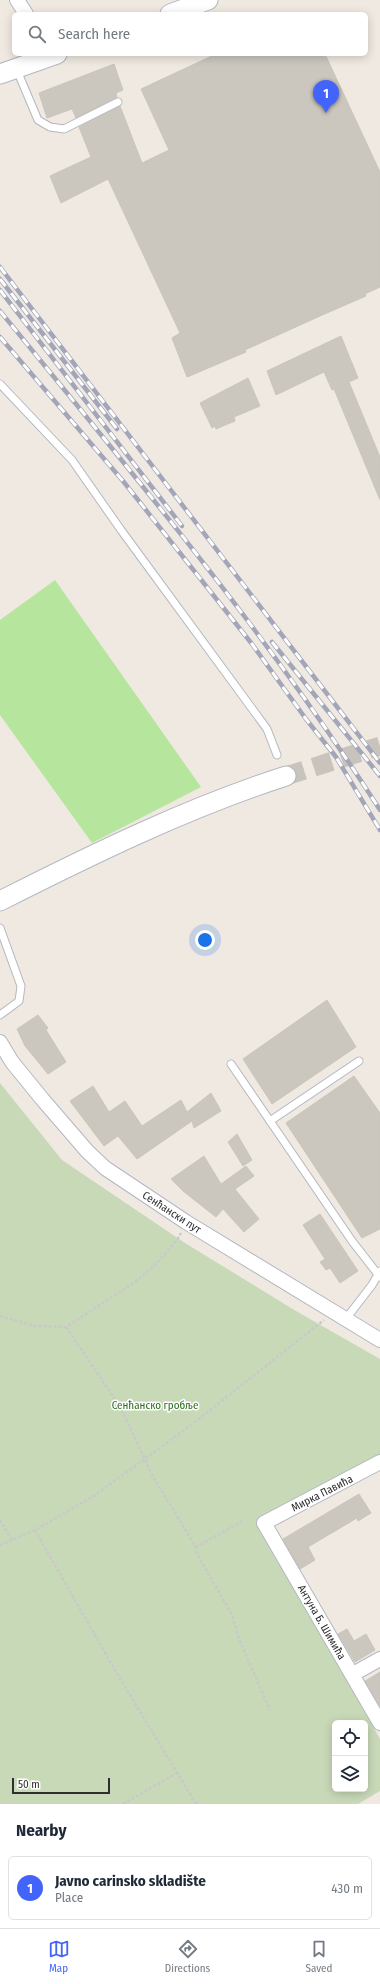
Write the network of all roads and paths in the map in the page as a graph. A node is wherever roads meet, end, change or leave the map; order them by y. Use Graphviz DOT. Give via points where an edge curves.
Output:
graph roads {
  1 [pos="17,0"];
  2 [pos="208,0"];
  3 [pos="177,8"];
  4 [pos="25,12"];
  5 [pos="48,56"];
  6 [pos="8,71"];
  7 [pos="118,102"];
  8 [pos="0,384"];
  9 [pos="277,755"];
  10 [pos="286,776"];
  11 [pos="0,901"];
  12 [pos="0,928"];
  13 [pos="0,1015"];
  14 [pos="0,1042"];
  15 [pos="6,1061"];
  16 [pos="359,1061"];
  17 [pos="231,1064"];
  18 [pos="270,1121"];
  19 [pos="186,1222"];
  20 [pos="379,1274"];
  21 [pos="0,1316"];
  22 [pos="339,1316"];
  23 [pos="66,1327"];
  24 [pos="380,1340"];
  25 [pos="144,1459"];
  26 [pos="380,1462"];
  27 [pos="0,1520"];
  28 [pos="244,1520"];
  29 [pos="264,1523"];
  30 [pos="35,1530"];
  31 [pos="12,1540"];
  32 [pos="0,1545"];
  33 [pos="196,1547"];
  34 [pos="380,1658"];
  35 [pos="353,1674"];
  36 [pos="270,1710"];
  37 [pos="380,1722"];
  38 [pos="177,1773"];
  39 [pos="123,1804"];
  40 [pos="196,1804"];
  1 -- 4 [label="street"];
  2 -- 3 [label="main road"];
  5 -- 6 [label="main road"];
  6 -- 7 [label="lane" via="38,120 50,127 64,129"];
  8 -- 9 [label="lane" via="72,460 267,729"];
  10 -- 11 [label="main road" via="242,790 176,817 77,862"];
  12 -- 13 [label="lane" via="21,986 19,1001"];
  14 -- 15 [label="street, Сенћански пут"];
  15 -- 19 [label="street, Сенћански пут" via="105,1168"];
  16 -- 18 [label="lane"];
  17 -- 18 [label="lane"];
  18 -- 20 [label="lane" via="352,1241"];
  19 -- 22 [label="street, Сенћански пут"];
  19 -- 23 [label="path" via="177,1240 136,1282"];
  20 -- 22 [label="lane" via="372,1285"];
  21 -- 23 [label="path" via="36,1326"];
  22 -- 24 [label="street, Сенћански пут"];
  22 -- 25 [label="path"];
  23 -- 25 [label="path" via="121,1408"];
  25 -- 30 [label="path" via="94,1496"];
  25 -- 33 [label="path"];
  26 -- 29 [label="street, Мирка Павића"];
  27 -- 31 [label="path"];
  28 -- 33 [label="path"];
  29 -- 35 [label="street, Антуна Б. Шимића"];
  30 -- 31 [label="path"];
  30 -- 38 [label="path"];
  31 -- 32 [label="path"];
  33 -- 36 [label="path" via="196,1552 232,1615 239,1639"];
  34 -- 35 [label="street"];
  35 -- 37 [label="street, Антуна Б. Шимића"];
  38 -- 39 [label="path"];
  38 -- 40 [label="path"];
}
